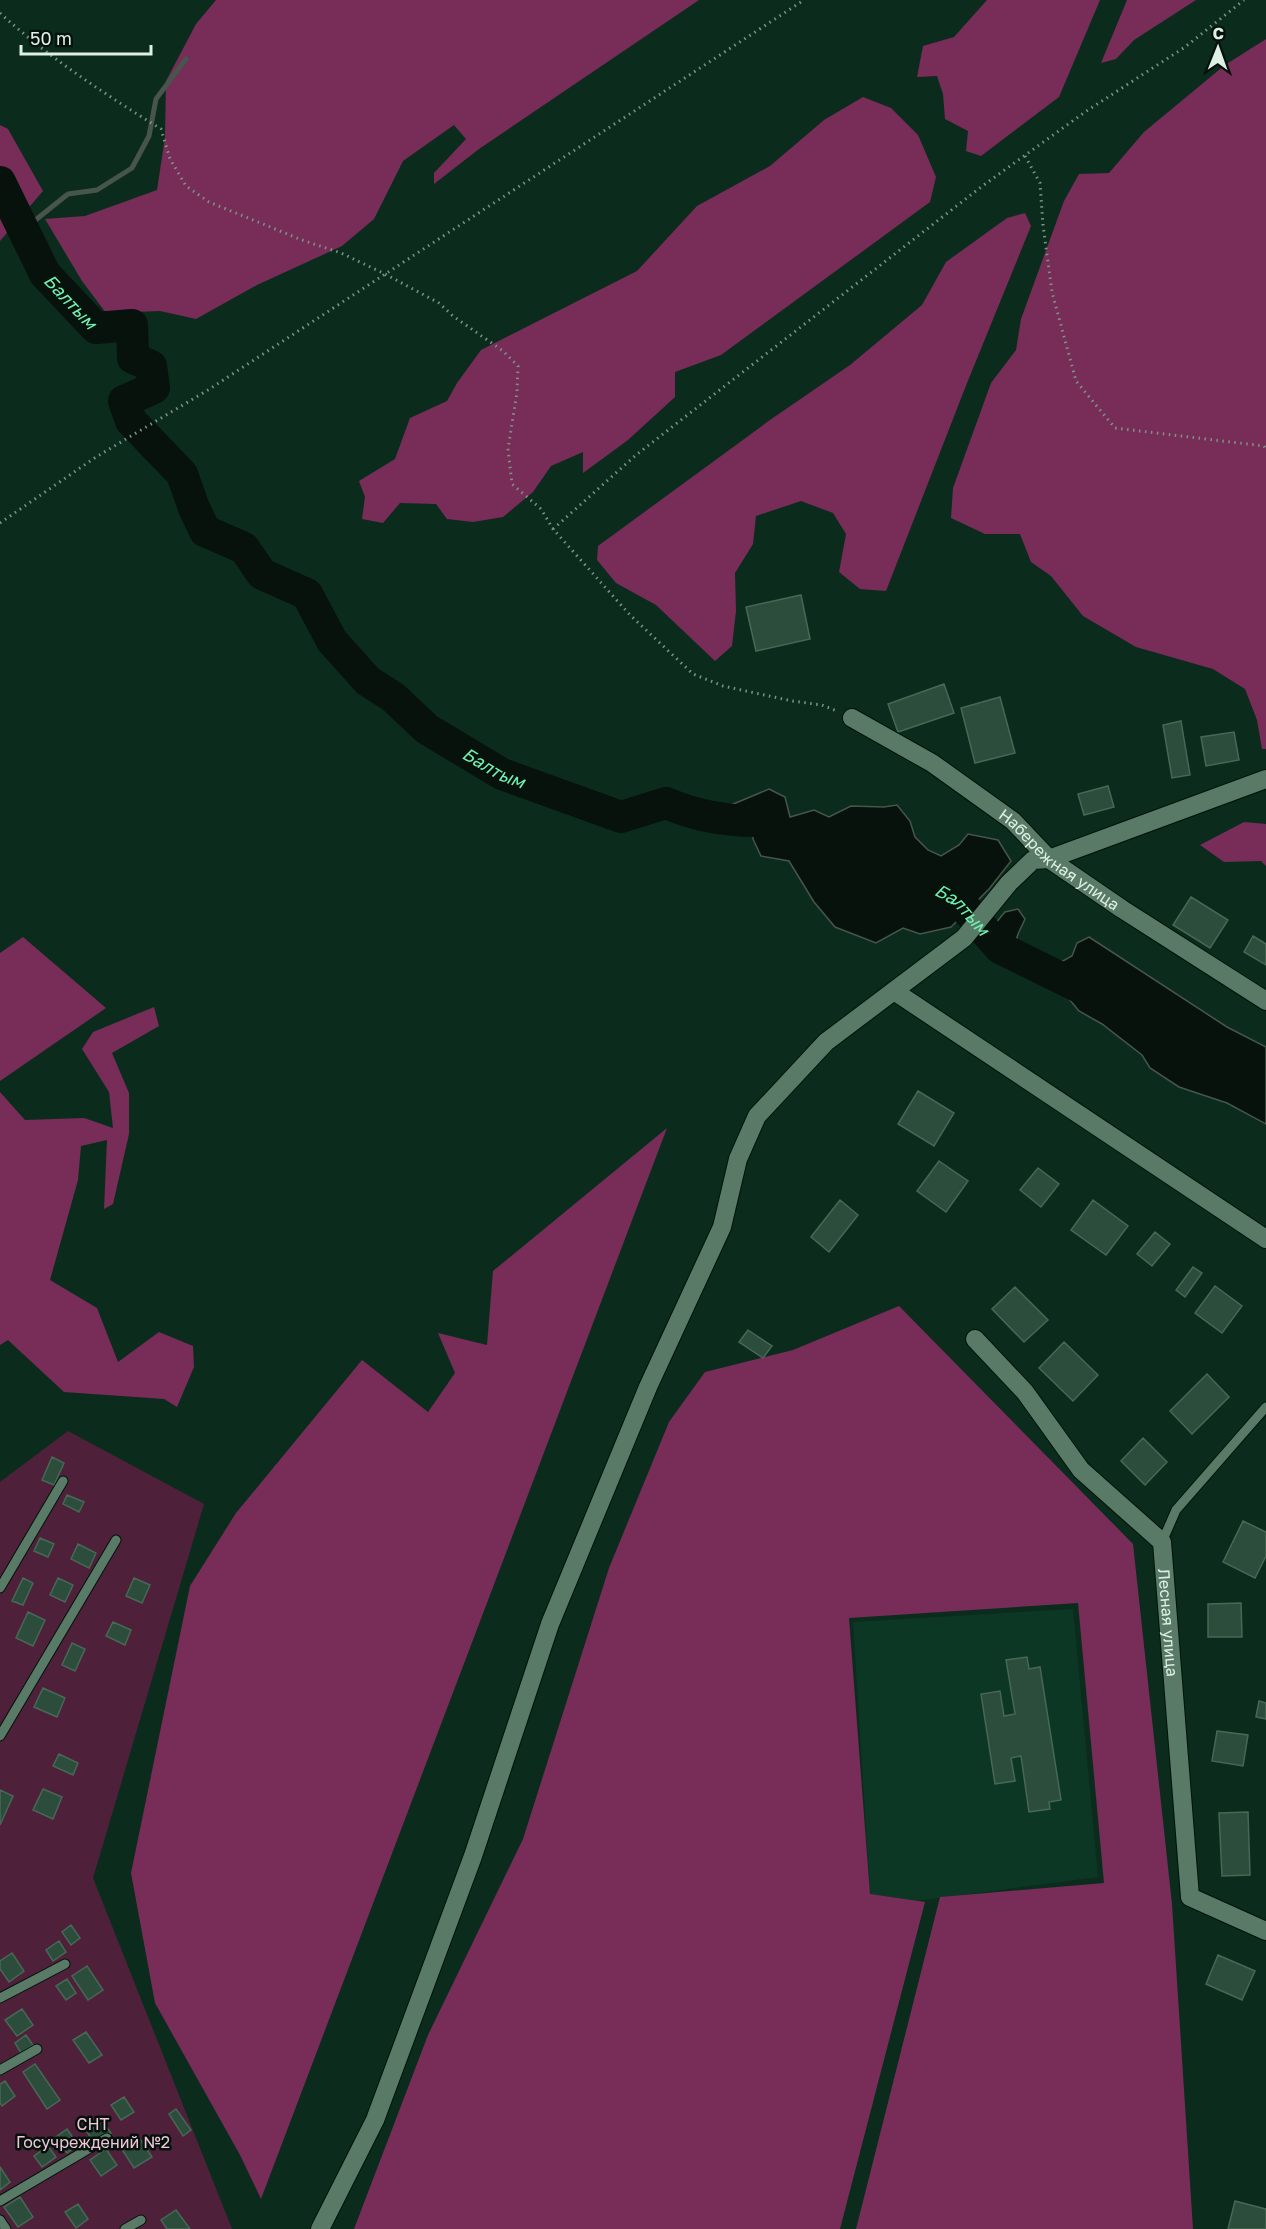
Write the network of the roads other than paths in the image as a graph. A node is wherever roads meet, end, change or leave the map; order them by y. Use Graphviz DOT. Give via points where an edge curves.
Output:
graph roads {
  1 [pos="852,718"];
  2 [pos="1266,779"];
  3 [pos="1049,860"];
  4 [pos="894,991"];
  5 [pos="1266,1001"];
  6 [pos="1266,1239"];
  7 [pos="975,1340"];
  8 [pos="1266,1407"];
  9 [pos="63,1480"];
  10 [pos="116,1540"];
  11 [pos="1162,1542"];
  12 [pos="0,1587"];
  13 [pos="0,1736"];
  14 [pos="1266,1931"];
  15 [pos="65,1964"];
  16 [pos="0,1998"];
  17 [pos="37,2049"];
  18 [pos="0,2070"];
  19 [pos="107,2138"];
  20 [pos="0,2201"];
  21 [pos="0,2220"];
  22 [pos="141,2220"];
  23 [pos="6,2229"];
  24 [pos="124,2229"];
  25 [pos="320,2229"];
  1 -- 3 [label="street, Набережная улица" via="932,763 1013,821"];
  2 -- 3 [label="street"];
  3 -- 4 [label="street" via="1033,860 964,938"];
  3 -- 5 [label="street, Набережная улица"];
  4 -- 6 [label="street"];
  4 -- 25 [label="street" via="826,1042 758,1116 738,1159 722,1227 648,1387 550,1624 472,1856 375,2120"];
  7 -- 11 [label="street" via="1025,1392 1082,1470"];
  8 -- 11 [label="lane" via="1176,1510"];
  9 -- 12 [label="lane"];
  10 -- 13 [label="lane"];
  11 -- 14 [label="street, Лесная улица" via="1190,1897"];
  15 -- 16 [label="lane"];
  17 -- 18 [label="lane"];
  19 -- 20 [label="lane"];
  21 -- 23 [label="lane"];
  22 -- 24 [label="lane"];
}
